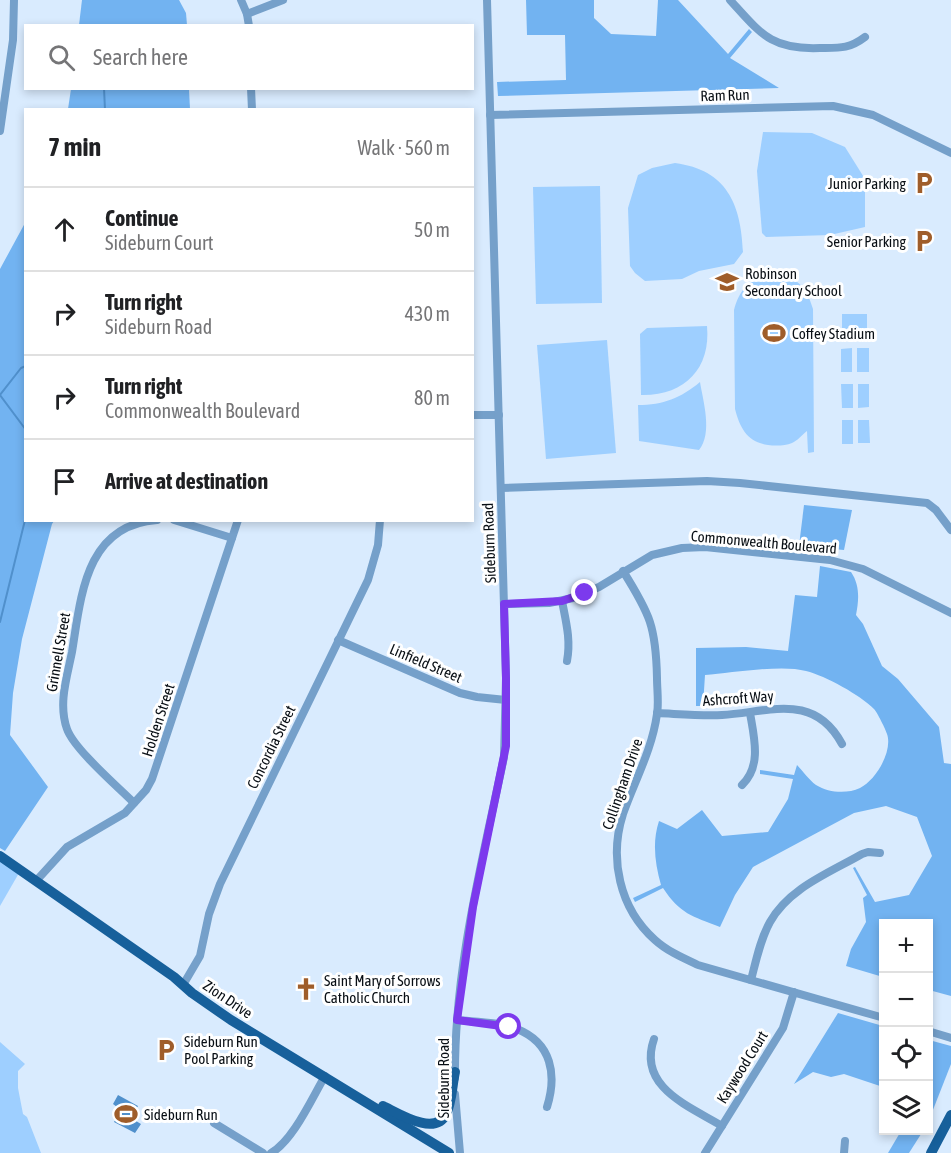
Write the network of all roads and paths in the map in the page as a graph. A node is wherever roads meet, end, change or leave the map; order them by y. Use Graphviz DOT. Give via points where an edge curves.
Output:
graph roads {
  1 [pos="14,0"];
  2 [pos="241,0"];
  3 [pos="283,0"];
  4 [pos="487,0"];
  5 [pos="730,0"];
  6 [pos="248,14"];
  7 [pos="249,24"];
  8 [pos="865,37"];
  9 [pos="5,70"];
  10 [pos="251,90"];
  11 [pos="252,108"];
  12 [pos="490,115"];
  13 [pos="0,131"];
  14 [pos="951,153"];
  15 [pos="474,415"];
  16 [pos="499,415"];
  17 [pos="501,488"];
  18 [pos="148,522"];
  19 [pos="180,522"];
  20 [pos="237,522"];
  21 [pos="380,522"];
  22 [pos="951,530"];
  23 [pos="232,538"];
  24 [pos="623,571"];
  25 [pos="562,601"];
  26 [pos="504,604"];
  27 [pos="951,613"];
  28 [pos="338,640"];
  29 [pos="567,661"];
  30 [pos="506,700"];
  31 [pos="657,713"];
  32 [pos="750,713"];
  33 [pos="842,744"];
  34 [pos="742,785"];
  35 [pos="134,803"];
  36 [pos="880,853"];
  37 [pos="0,856"];
  38 [pos="36,881"];
  39 [pos="751,980"];
  40 [pos="183,985"];
  41 [pos="794,992"];
  42 [pos="879,1017"];
  43 [pos="457,1020"];
  44 [pos="933,1033"];
  45 [pos="951,1038"];
  46 [pos="654,1040"];
  47 [pos="454,1072"];
  48 [pos="326,1076"];
  49 [pos="351,1092"];
  50 [pos="547,1107"];
  51 [pos="951,1115"];
  52 [pos="214,1123"];
  53 [pos="722,1126"];
  54 [pos="845,1141"];
  55 [pos="263,1153"];
  56 [pos="271,1153"];
  57 [pos="449,1153"];
  58 [pos="460,1153"];
  59 [pos="705,1153"];
  60 [pos="844,1153"];
  61 [pos="931,1153"];
  1 -- 9 [label="street" via="15,18"];
  2 -- 6 [label="street"];
  3 -- 6 [label="street"];
  4 -- 12 [label="street, Sideburn Road"];
  5 -- 8 [label="street" via="764,35 785,46 842,48"];
  6 -- 7 [label="street"];
  9 -- 13 [label="street"];
  10 -- 11 [label="street"];
  12 -- 14 [label="street, Ram Run" via="833,106 873,115"];
  12 -- 16 [label="street, Sideburn Road"];
  15 -- 16 [label="street"];
  16 -- 17 [label="street, Sideburn Road"];
  17 -- 22 [label="street" via="740,483 927,503"];
  17 -- 26 [label="street, Sideburn Road"];
  18 -- 35 [label="street, Grinnell Street" via="117,534 91,565 82,591 63,698 71,738"];
  19 -- 23 [label="street"];
  20 -- 23 [label="street, Holden Street"];
  21 -- 28 [label="street, Concordia Street" via="374,563"];
  23 -- 35 [label="street, Holden Street" via="157,768"];
  24 -- 25 [label="street, Commonwealth Boulevard" via="599,587"];
  24 -- 27 [label="street, Commonwealth Boulevard" via="652,555 694,547 830,560 862,568"];
  24 -- 31 [label="street, Collingham Drive" via="645,605 653,626"];
  25 -- 26 [label="street, Commonwealth Boulevard"];
  25 -- 29 [label="street" via="568,634"];
  26 -- 30 [label="street, Sideburn Road"];
  28 -- 30 [label="street, Linfield Street" via="460,693"];
  28 -- 40 [label="street, Concordia Street" via="220,884 200,956"];
  30 -- 43 [label="street, Sideburn Road" via="504,757 473,907"];
  31 -- 32 [label="street, Ashcroft Way"];
  31 -- 39 [label="street, Collingham Drive" via="650,749 623,814 617,841 619,880 637,919 654,939 698,965"];
  32 -- 33 [label="street, Ashcroft Way" via="779,708 806,712 831,727"];
  32 -- 34 [label="street" via="754,759 750,777"];
  35 -- 38 [label="street, Holden Street" via="116,819 67,847"];
  36 -- 39 [label="street" via="862,854 799,889 783,904 766,930"];
  37 -- 38 [label="main road, Zion Drive"];
  38 -- 40 [label="main road, Zion Drive"];
  39 -- 41 [label="street, Collingham Drive"];
  40 -- 48 [label="main road, Zion Drive" via="231,1020"];
  41 -- 42 [label="street, Collingham Drive"];
  41 -- 53 [label="street, Kaywood Court" via="783,1029"];
  43 -- 47 [label="street, Sideburn Road"];
  43 -- 50 [label="street" via="509,1027 537,1042 552,1074"];
  44 -- 45 [label="street"];
  46 -- 53 [label="street" via="650,1058 659,1083"];
  47 -- 49 [label="main road" via="447,1113 434,1124 422,1124"];
  47 -- 58 [label="street, Sideburn Road"];
  48 -- 49 [label="main road, Zion Drive"];
  48 -- 56 [label="street" via="287,1138"];
  49 -- 57 [label="main road, Zion Drive"];
  51 -- 61 [label="main road"];
  52 -- 55 [label="street"];
  53 -- 59 [label="street, Kaywood Court"];
  54 -- 60 [label="street"];
}
